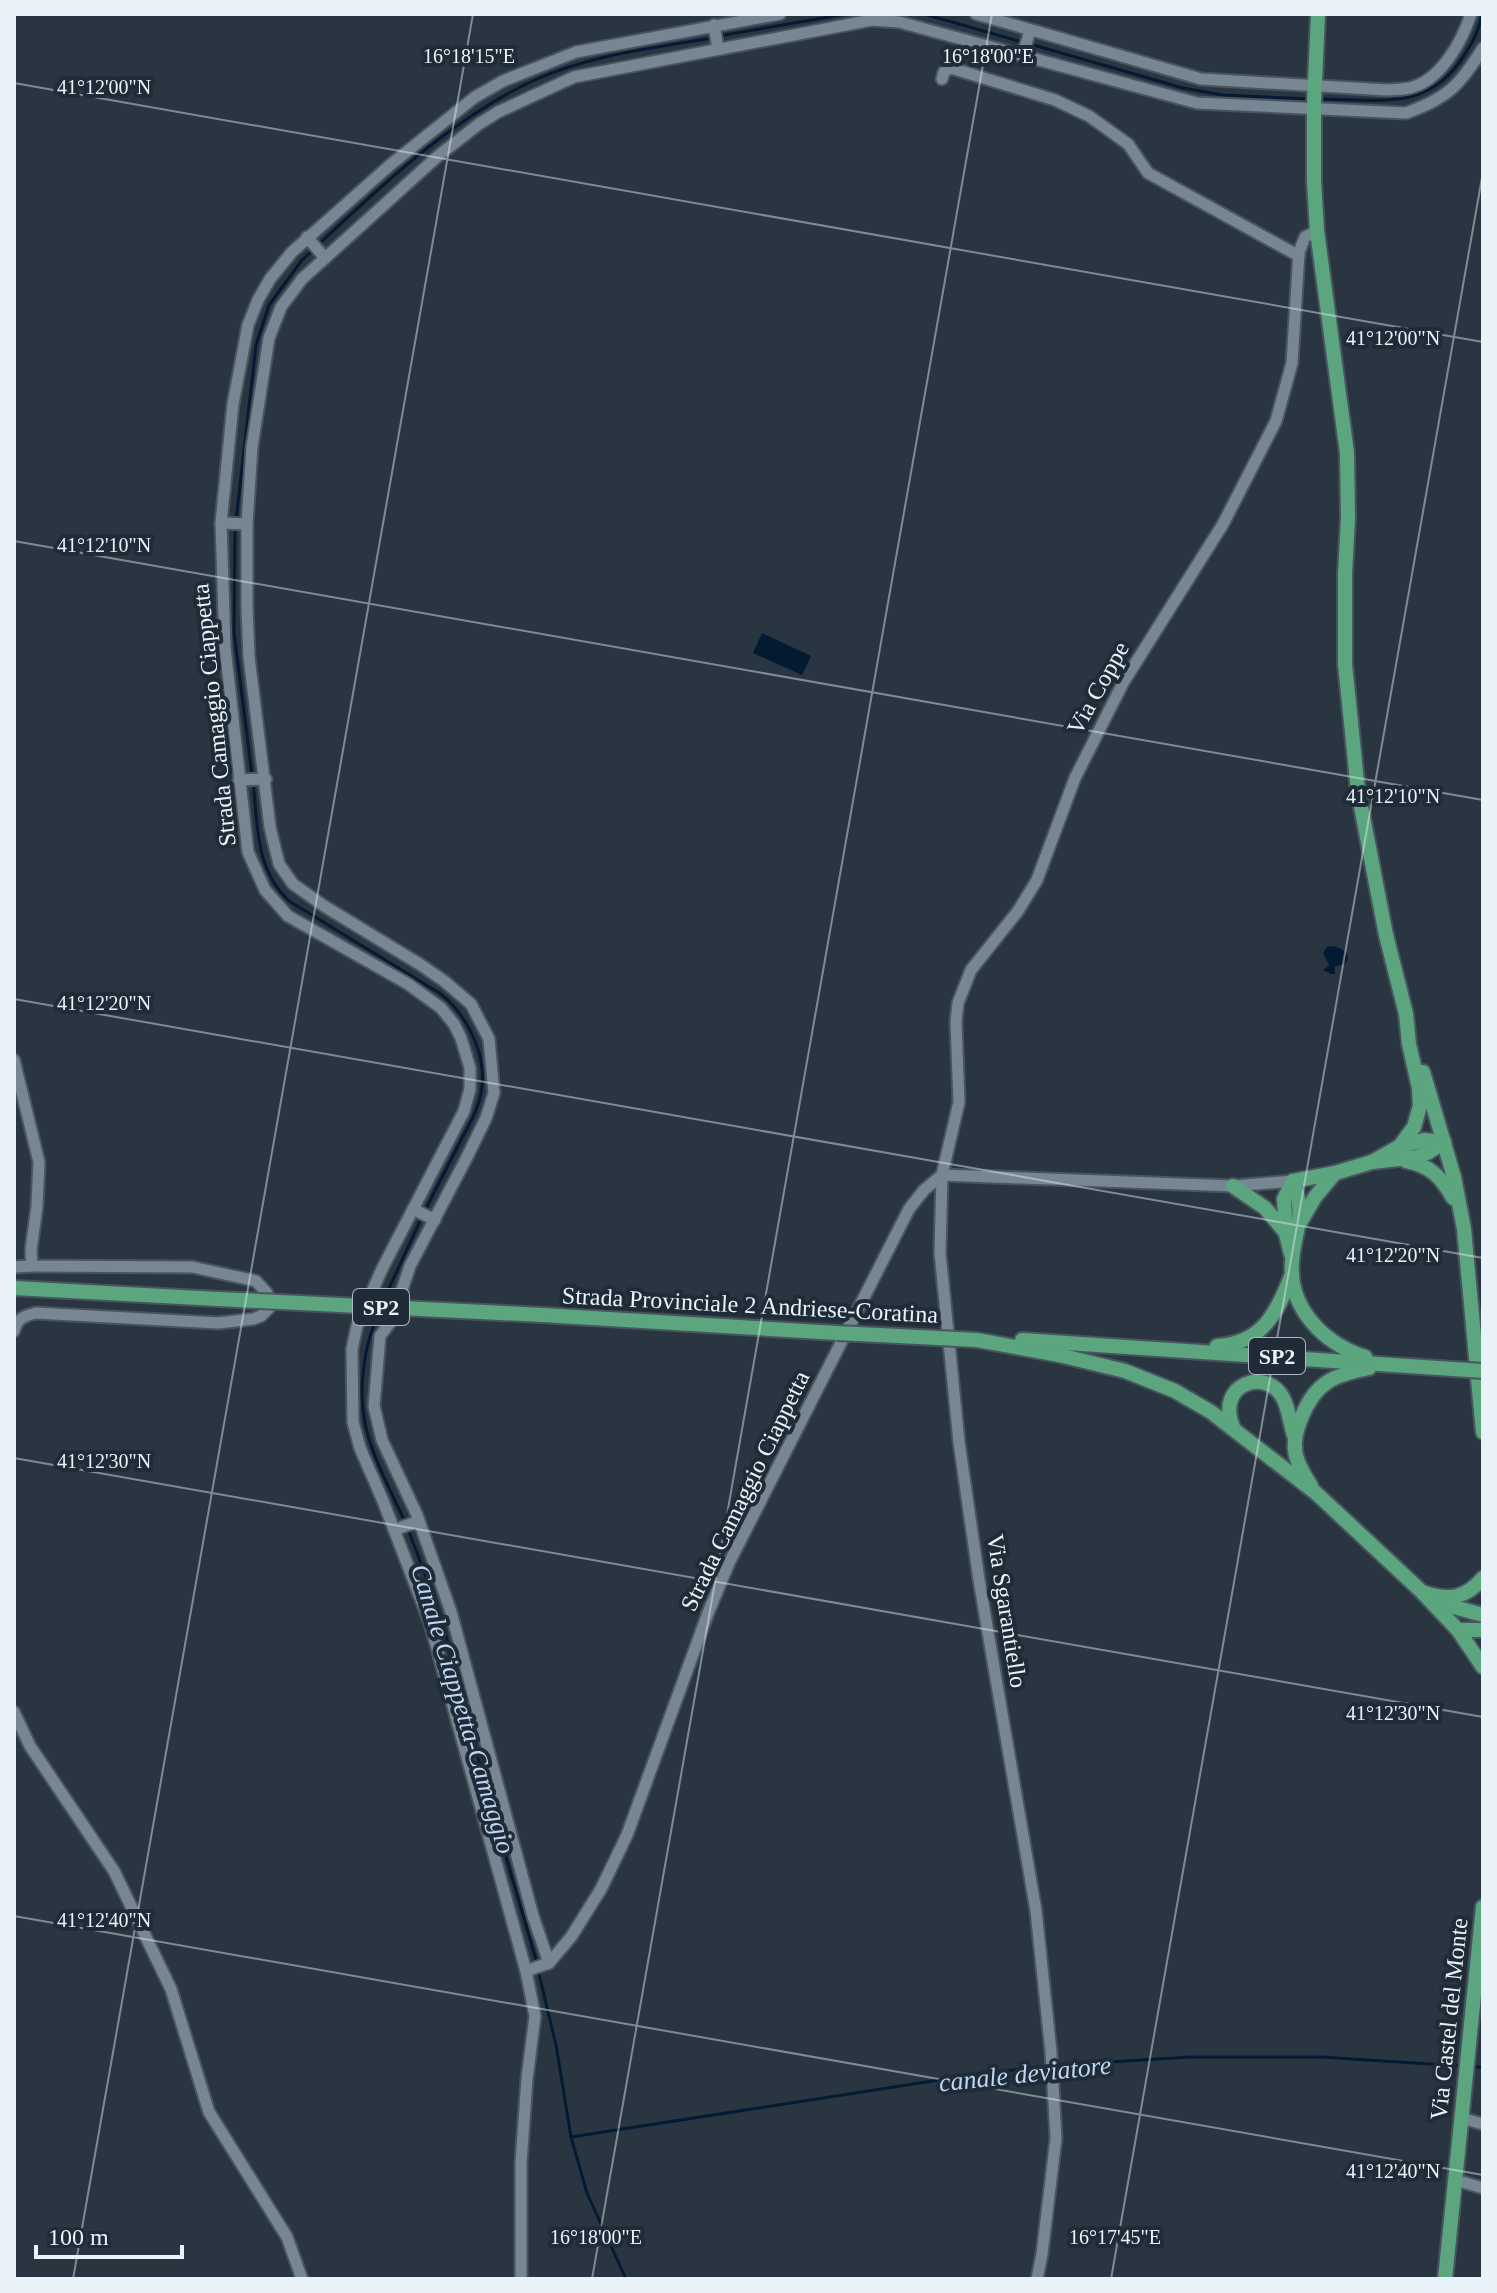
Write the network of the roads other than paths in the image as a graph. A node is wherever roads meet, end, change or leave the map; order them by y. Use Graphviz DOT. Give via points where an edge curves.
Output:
graph roads {
  1 [pos="780,14"];
  2 [pos="976,14"];
  3 [pos="1318,14"];
  4 [pos="1471,14"];
  5 [pos="714,25"];
  6 [pos="1030,30"];
  7 [pos="1483,48"];
  8 [pos="718,49"];
  9 [pos="1023,55"];
  10 [pos="1437,72"];
  11 [pos="942,79"];
  12 [pos="1454,88"];
  13 [pos="1314,98"];
  14 [pos="1317,231"];
  15 [pos="307,237"];
  16 [pos="1299,256"];
  17 [pos="325,258"];
  18 [pos="221,523"];
  19 [pos="247,524"];
  20 [pos="266,779"];
  21 [pos="239,780"];
  22 [pos="421,965"];
  23 [pos="408,984"];
  24 [pos="1406,1014"];
  25 [pos="14,1060"];
  26 [pos="1444,1142"];
  27 [pos="1397,1153"];
  28 [pos="1335,1173"];
  29 [pos="942,1175"];
  30 [pos="1293,1181"];
  31 [pos="1233,1186"];
  32 [pos="413,1209"];
  33 [pos="1461,1212"];
  34 [pos="435,1220"];
  35 [pos="1301,1221"];
  36 [pos="1286,1234"];
  37 [pos="1292,1258"];
  38 [pos="32,1266"];
  39 [pos="14,1267"];
  40 [pos="1292,1274"];
  41 [pos="14,1288"];
  42 [pos="19,1312"];
  43 [pos="14,1331"];
  44 [pos="977,1340"];
  45 [pos="1169,1350"];
  46 [pos="1385,1364"];
  47 [pos="1483,1371"];
  48 [pos="1233,1427"];
  49 [pos="1483,1432"];
  50 [pos="1294,1435"];
  51 [pos="1316,1493"];
  52 [pos="419,1521"];
  53 [pos="394,1530"];
  54 [pos="1483,1578"];
  55 [pos="1421,1591"];
  56 [pos="1439,1598"];
  57 [pos="1483,1615"];
  58 [pos="1458,1630"];
  59 [pos="1483,1630"];
  60 [pos="1483,1667"];
  61 [pos="14,1712"];
  62 [pos="495,1774"];
  63 [pos="473,1779"];
  64 [pos="1483,1907"];
  65 [pos="546,1964"];
  66 [pos="528,1970"];
  67 [pos="1461,2118"];
  68 [pos="1483,2124"];
  69 [pos="1455,2180"];
  70 [pos="1483,2188"];
  71 [pos="302,2279"];
  72 [pos="521,2279"];
  73 [pos="1037,2279"];
  74 [pos="1445,2279"];
  1 -- 5 [label="street, Strada Camaggio Ciappetta"];
  2 -- 6 [label="street"];
  3 -- 13 [label="main road"];
  4 -- 10 [label="street"];
  5 -- 8 [label="street"];
  5 -- 15 [label="street, Strada Camaggio Ciappetta" via="576,52 503,81 475,97"];
  6 -- 9 [label="street"];
  6 -- 13 [label="street" via="1201,79"];
  7 -- 12 [label="street"];
  8 -- 9 [label="street" via="872,20 899,22"];
  8 -- 17 [label="street" via="574,77 498,112 438,156"];
  9 -- 13 [label="street" via="1197,103"];
  10 -- 12 [label="street"];
  10 -- 13 [label="street" via="1412,87"];
  11 -- 16 [label="street" via="951,68 1066,104 1128,144 1148,173"];
  12 -- 13 [label="street" via="1432,104 1406,113"];
  13 -- 14 [label="main road"];
  14 -- 16 [label="street" via="1305,237"];
  14 -- 24 [label="main road" via="1347,453 1345,664 1358,791"];
  15 -- 17 [label="street"];
  15 -- 18 [label="street, Strada Camaggio Ciappetta" via="270,279 248,325 233,404"];
  16 -- 29 [label="street, Via Coppe" via="1292,363 1276,421 1223,524 1123,683 1075,778 1037,880 963,986 956,1022 959,1102"];
  17 -- 19 [label="street" via="281,307 269,338 252,447"];
  18 -- 19 [label="street"];
  18 -- 21 [label="street, Strada Camaggio Ciappetta" via="223,614"];
  19 -- 20 [label="street" via="249,657"];
  20 -- 21 [label="street"];
  20 -- 22 [label="street" via="279,864 293,884"];
  21 -- 23 [label="street, Strada Camaggio Ciappetta" via="248,852 265,890 288,916"];
  22 -- 23 [label="street"];
  22 -- 34 [label="street" via="471,1004 489,1039 493,1069 494,1093 486,1118"];
  23 -- 32 [label="street, Strada Camaggio Ciappetta" via="454,1024 470,1068 464,1111"];
  24 -- 26 [label="main road"];
  24 -- 27 [label="main road" via="1420,1106"];
  25 -- 38 [label="street" via="39,1162"];
  26 -- 27 [label="main road" via="1427,1153"];
  26 -- 33 [label="main road"];
  27 -- 28 [label="main road"];
  27 -- 33 [label="main road" via="1435,1172"];
  28 -- 30 [label="main road"];
  28 -- 35 [label="main road"];
  29 -- 31 [label="street"];
  29 -- 65 [label="street, Strada Camaggio Ciappetta" via="909,1209 729,1563 627,1835 588,1911"];
  29 -- 73 [label="street, Via Sgarantiello" via="940,1253 959,1442 1036,1911 1054,2076 1056,2138"];
  30 -- 31 [label="street"];
  30 -- 35 [label="main road"];
  30 -- 36 [label="main road" via="1284,1199"];
  31 -- 36 [label="main road" via="1265,1208"];
  32 -- 34 [label="street"];
  32 -- 53 [label="street, Strada Camaggio Ciappetta" via="357,1326 352,1349 353,1422"];
  33 -- 49 [label="main road"];
  34 -- 52 [label="street" via="410,1266 401,1313 380,1336 376,1363 374,1406 382,1440"];
  35 -- 37 [label="main road"];
  36 -- 37 [label="main road"];
  37 -- 40 [label="main road"];
  38 -- 39 [label="street"];
  38 -- 42 [label="street" via="192,1267 256,1281 267,1293 269,1308 253,1319 218,1323"];
  40 -- 45 [label="main road" via="1279,1308 1261,1330 1233,1345"];
  40 -- 46 [label="main road" via="1311,1323 1334,1343"];
  41 -- 44 [label="main road, Strada Provinciale 2 Andriese-Coratina / SP2, bridge"];
  42 -- 43 [label="street"];
  44 -- 45 [label="main road, Strada Provinciale 2 Andriese-Coratina / SP2"];
  44 -- 48 [label="main road" via="1125,1371 1175,1391"];
  45 -- 46 [label="main road, Strada Provinciale 2 Andriese-Coratina / SP2"];
  46 -- 47 [label="main road, Strada Provinciale 2 Andriese-Coratina / SP2, bridge"];
  46 -- 50 [label="main road" via="1330,1379 1310,1396"];
  48 -- 50 [label="main road" via="1229,1400 1243,1385 1256,1382 1273,1386 1283,1398"];
  48 -- 51 [label="main road"];
  50 -- 51 [label="main road" via="1295,1453"];
  51 -- 55 [label="main road"];
  52 -- 53 [label="street"];
  52 -- 62 [label="street" via="451,1612"];
  53 -- 63 [label="street, Strada Camaggio Ciappetta" via="430,1623"];
  54 -- 56 [label="main road" via="1462,1595"];
  55 -- 56 [label="main road"];
  55 -- 58 [label="main road"];
  56 -- 57 [label="main road"];
  58 -- 59 [label="main road"];
  58 -- 60 [label="main road"];
  61 -- 71 [label="street" via="30,1746 114,1871 171,1989 209,2112 287,2237"];
  62 -- 63 [label="street"];
  62 -- 65 [label="street"];
  63 -- 66 [label="street, Strada Camaggio Ciappetta"];
  64 -- 67 [label="main road, Via Castel del Monte"];
  65 -- 66 [label="street"];
  66 -- 72 [label="street, Strada Camaggio Ciappetta" via="535,2016 521,2163"];
  67 -- 68 [label="street"];
  67 -- 69 [label="main road, Via Castel del Monte"];
  69 -- 70 [label="street"];
  69 -- 74 [label="main road, Via Castel del Monte"];
}
